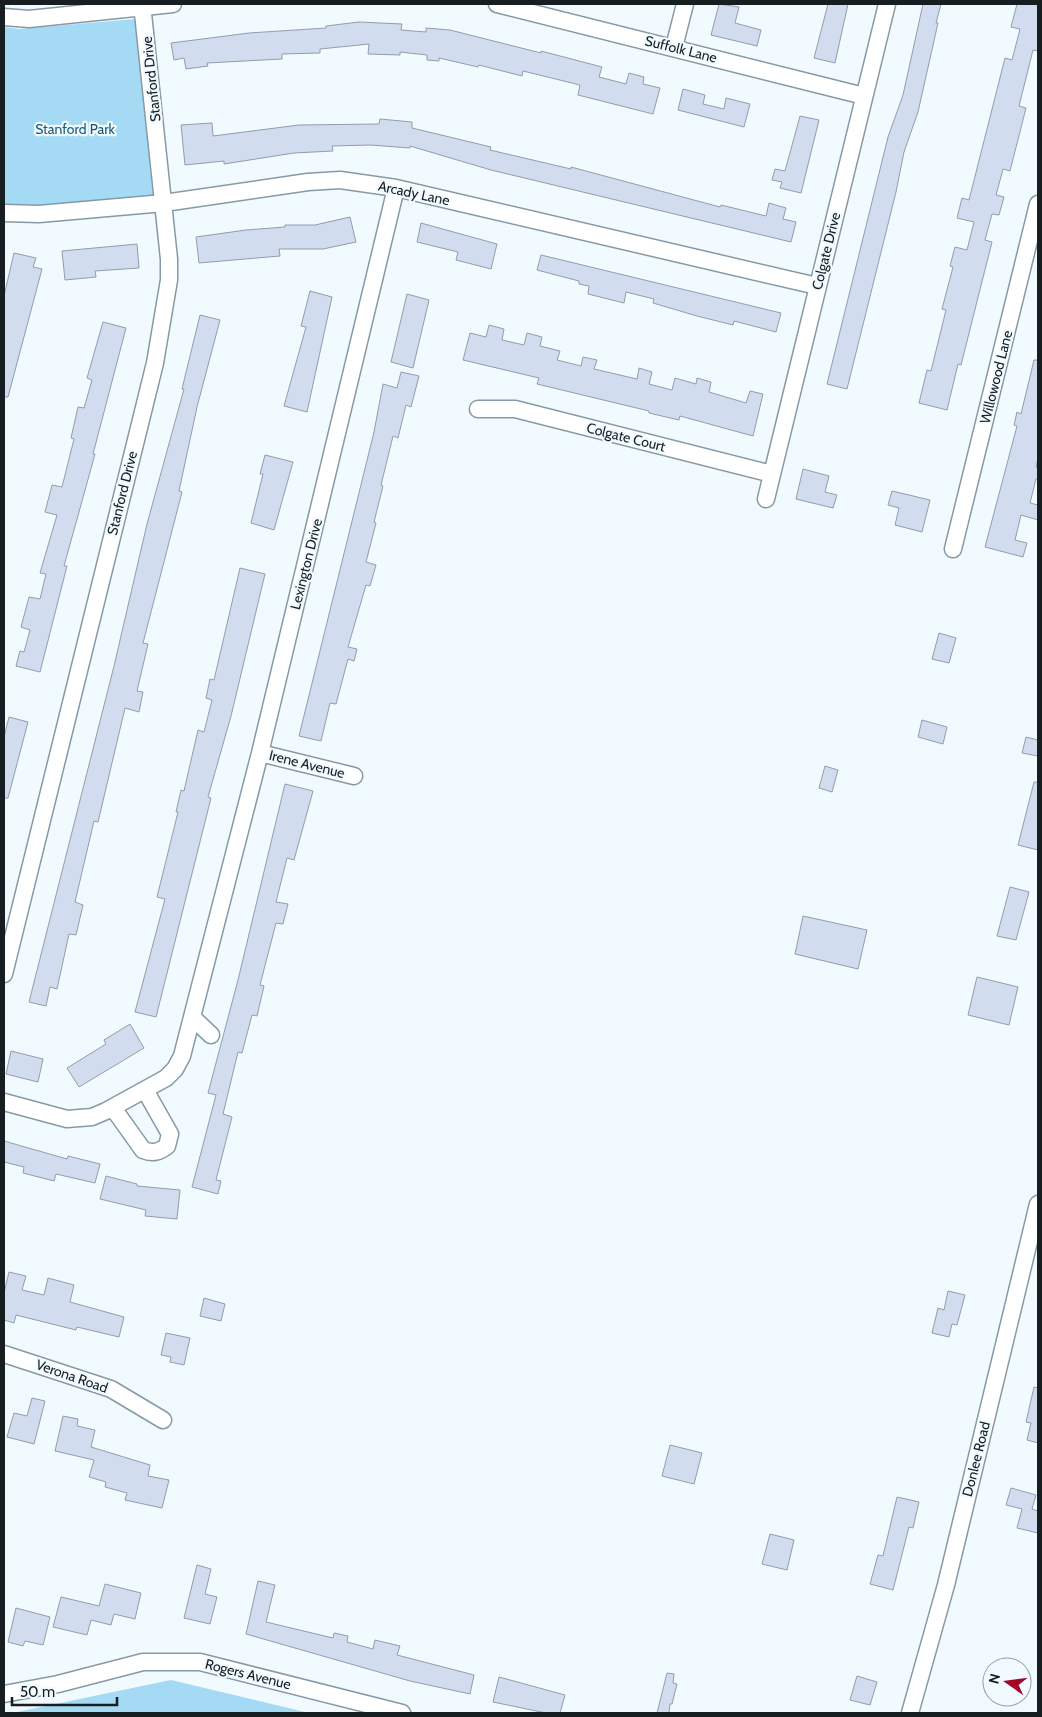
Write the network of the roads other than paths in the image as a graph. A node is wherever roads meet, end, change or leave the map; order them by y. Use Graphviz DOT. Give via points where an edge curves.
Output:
graph roads {
  1 [pos="173,4"];
  2 [pos="498,4"];
  3 [pos="685,4"];
  4 [pos="887,4"];
  5 [pos="142,6"];
  6 [pos="4,17"];
  7 [pos="674,47"];
  8 [pos="864,96"];
  9 [pos="396,188"];
  10 [pos="164,203"];
  11 [pos="1038,204"];
  12 [pos="4,213"];
  13 [pos="817,286"];
  14 [pos="478,409"];
  15 [pos="772,474"];
  16 [pos="766,500"];
  17 [pos="953,549"];
  18 [pos="260,753"];
  19 [pos="354,776"];
  20 [pos="4,974"];
  21 [pos="192,1017"];
  22 [pos="211,1035"];
  23 [pos="145,1090"];
  24 [pos="4,1102"];
  25 [pos="113,1108"];
  26 [pos="1038,1204"];
  27 [pos="4,1354"];
  28 [pos="163,1420"];
  29 [pos="4,1694"];
  30 [pos="402,1713"];
  31 [pos="910,1713"];
  1 -- 5 [label="street"];
  2 -- 7 [label="street, Suffolk Lane"];
  3 -- 7 [label="street"];
  4 -- 8 [label="street, Colgate Drive"];
  5 -- 6 [label="street" via="29,19"];
  5 -- 10 [label="street, Stanford Drive"];
  7 -- 8 [label="street, Suffolk Lane"];
  8 -- 13 [label="street, Colgate Drive"];
  9 -- 10 [label="street, Arcady Lane" via="340,180 308,182"];
  9 -- 13 [label="street, Arcady Lane"];
  9 -- 18 [label="street, Lexington Drive"];
  10 -- 12 [label="street, Arcady Lane" via="39,214"];
  10 -- 20 [label="street, Stanford Drive" via="169,280 155,363"];
  11 -- 17 [label="street, Willowood Lane"];
  13 -- 15 [label="street, Colgate Drive"];
  14 -- 15 [label="street, Colgate Court" via="515,409"];
  15 -- 16 [label="street, Colgate Drive"];
  18 -- 19 [label="street, Irene Avenue"];
  18 -- 21 [label="street, Lexington Drive"];
  21 -- 22 [label="street"];
  21 -- 23 [label="street, Lexington Drive" via="182,1056 175,1069"];
  23 -- 25 [label="street, Lexington Drive"];
  23 -- 25 [label="street" via="170,1134 167,1146 160,1152 143,1150"];
  24 -- 25 [label="street, Lexington Drive" via="67,1119 92,1118"];
  26 -- 31 [label="street, Donlee Road" via="946,1585"];
  27 -- 28 [label="street, Verona Road" via="112,1389"];
  29 -- 30 [label="street, Rogers Avenue" via="143,1662 200,1662"];
}
